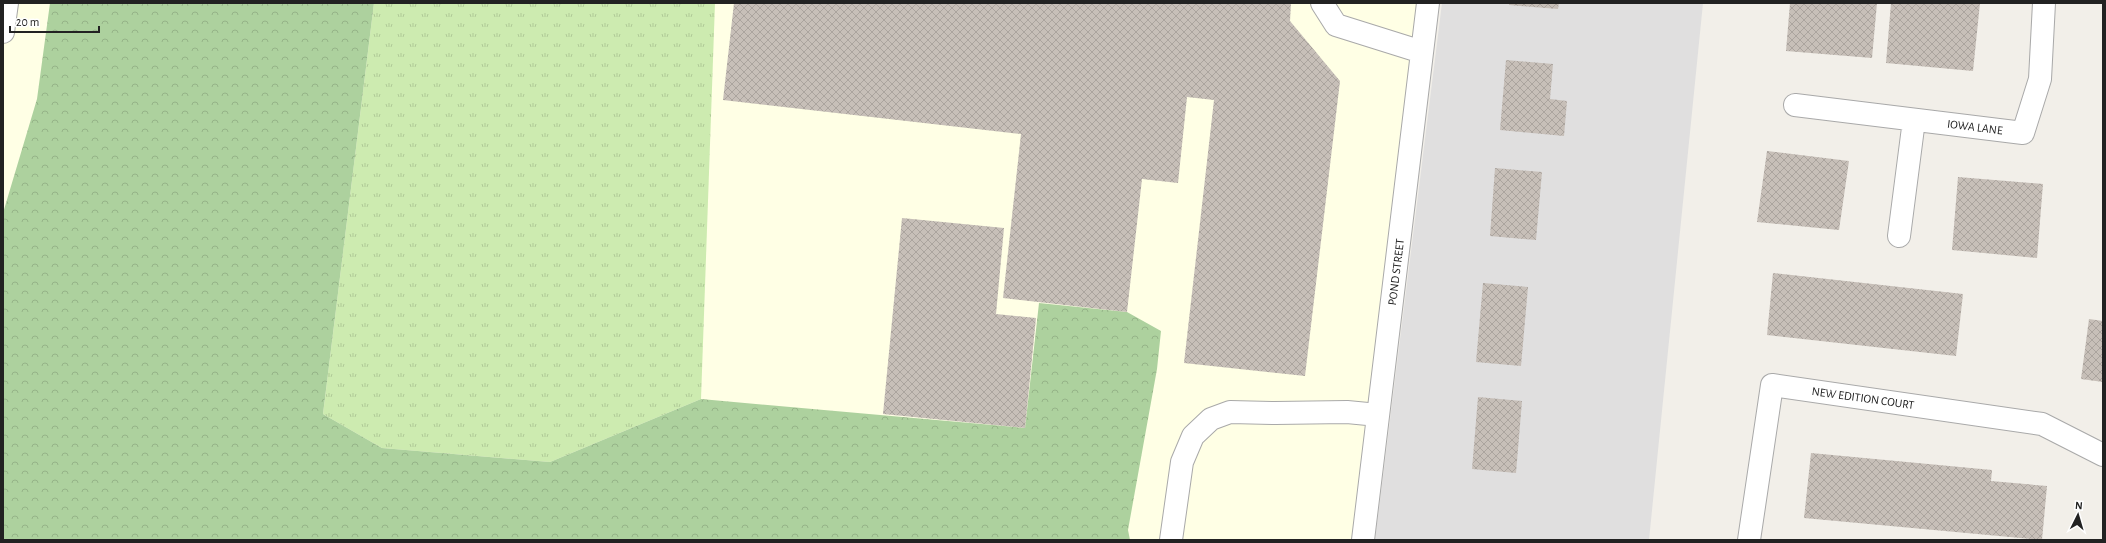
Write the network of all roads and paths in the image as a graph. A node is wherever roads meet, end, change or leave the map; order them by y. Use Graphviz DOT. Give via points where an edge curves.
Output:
graph roads {
  1 [pos="7,3"];
  2 [pos="1322,3"];
  3 [pos="1428,3"];
  4 [pos="2044,3"];
  5 [pos="3,32"];
  6 [pos="1422,52"];
  7 [pos="1795,105"];
  8 [pos="1914,120"];
  9 [pos="1899,236"];
  10 [pos="1378,415"];
  11 [pos="2103,455"];
  12 [pos="1171,540"];
  13 [pos="1363,540"];
  14 [pos="1749,540"];
  1 -- 5 [label="street"];
  2 -- 6 [label="street" via="1336,26"];
  3 -- 6 [label="street, POND STREET"];
  4 -- 8 [label="street, IOWA LANE" via="2040,79 2023,132"];
  6 -- 10 [label="street, POND STREET"];
  7 -- 8 [label="street, IOWA LANE"];
  8 -- 9 [label="street"];
  10 -- 12 [label="street" via="1347,412 1230,412 1211,419 1193,436 1182,462"];
  10 -- 13 [label="street, POND STREET"];
  11 -- 14 [label="street, NEW EDITION COURT" via="2042,424 1772,385"];
}
